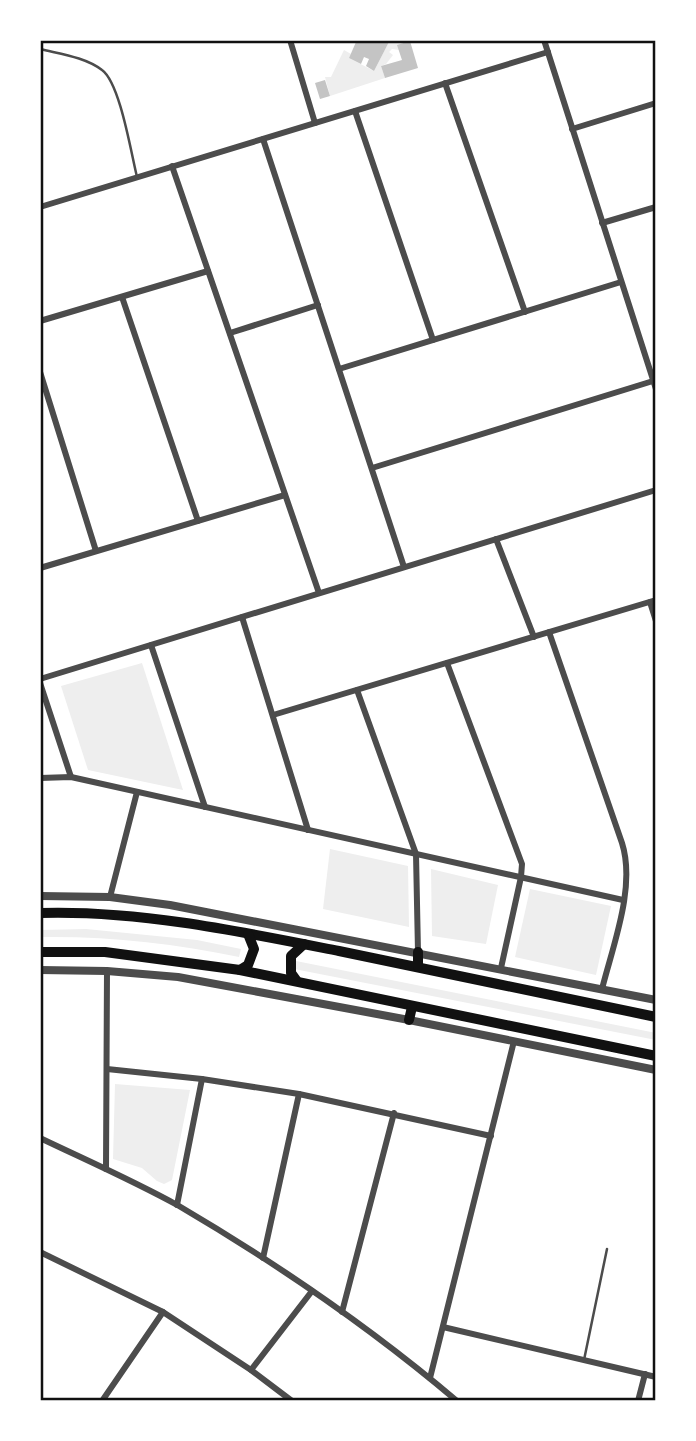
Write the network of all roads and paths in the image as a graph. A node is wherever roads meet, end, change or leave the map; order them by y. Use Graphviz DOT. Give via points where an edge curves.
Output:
graph roads {
  1 [pos="290,40"];
  2 [pos="544,40"];
  3 [pos="40,49"];
  4 [pos="548,52"];
  5 [pos="445,83"];
  6 [pos="656,103"];
  7 [pos="355,111"];
  8 [pos="315,123"];
  9 [pos="572,129"];
  10 [pos="263,139"];
  11 [pos="172,166"];
  12 [pos="136,177"];
  13 [pos="40,207"];
  14 [pos="656,207"];
  15 [pos="602,223"];
  16 [pos="208,271"];
  17 [pos="621,282"];
  18 [pos="122,297"];
  19 [pos="318,305"];
  20 [pos="525,312"];
  21 [pos="40,321"];
  22 [pos="230,333"];
  23 [pos="433,340"];
  24 [pos="339,369"];
  25 [pos="40,372"];
  26 [pos="653,381"];
  27 [pos="656,389"];
  28 [pos="372,468"];
  29 [pos="656,490"];
  30 [pos="285,495"];
  31 [pos="198,520"];
  32 [pos="496,539"];
  33 [pos="96,551"];
  34 [pos="404,567"];
  35 [pos="40,568"];
  36 [pos="319,593"];
  37 [pos="653,601"];
  38 [pos="242,617"];
  39 [pos="656,621"];
  40 [pos="549,632"];
  41 [pos="534,637"];
  42 [pos="151,645"];
  43 [pos="447,663"];
  44 [pos="40,681"];
  45 [pos="357,690"];
  46 [pos="273,715"];
  47 [pos="71,777"];
  48 [pos="40,778"];
  49 [pos="137,792"];
  50 [pos="205,807"];
  51 [pos="308,830"];
  52 [pos="416,854"];
  53 [pos="521,878"];
  54 [pos="40,896"];
  55 [pos="110,897"];
  56 [pos="623,901"];
  57 [pos="40,913"];
  58 [pos="248,934"];
  59 [pos="304,944"];
  60 [pos="40,952"];
  61 [pos="418,952"];
  62 [pos="418,967"];
  63 [pos="501,968"];
  64 [pos="40,970"];
  65 [pos="240,970"];
  66 [pos="107,971"];
  67 [pos="296,980"];
  68 [pos="602,989"];
  69 [pos="656,1000"];
  70 [pos="412,1007"];
  71 [pos="656,1017"];
  72 [pos="409,1020"];
  73 [pos="514,1041"];
  74 [pos="656,1056"];
  75 [pos="107,1069"];
  76 [pos="656,1070"];
  77 [pos="201,1079"];
  78 [pos="299,1094"];
  79 [pos="394,1113"];
  80 [pos="491,1136"];
  81 [pos="40,1138"];
  82 [pos="106,1169"];
  83 [pos="177,1205"];
  84 [pos="607,1249"];
  85 [pos="40,1252"];
  86 [pos="263,1258"];
  87 [pos="312,1290"];
  88 [pos="163,1312"];
  89 [pos="342,1312"];
  90 [pos="443,1327"];
  91 [pos="584,1360"];
  92 [pos="251,1370"];
  93 [pos="645,1374"];
  94 [pos="656,1377"];
  95 [pos="430,1378"];
  96 [pos="102,1401"];
  97 [pos="292,1401"];
  98 [pos="457,1401"];
  99 [pos="638,1401"];
  1 -- 8 [label="street"];
  2 -- 4 [label="street"];
  3 -- 12 [label="lane" via="104,71 115,88"];
  4 -- 5 [label="street"];
  4 -- 9 [label="street"];
  5 -- 7 [label="street"];
  5 -- 20 [label="street"];
  6 -- 9 [label="street"];
  7 -- 8 [label="street"];
  7 -- 23 [label="street"];
  8 -- 10 [label="street"];
  9 -- 15 [label="street"];
  10 -- 11 [label="street"];
  10 -- 19 [label="street"];
  11 -- 12 [label="street"];
  11 -- 16 [label="street"];
  12 -- 13 [label="street"];
  14 -- 15 [label="street"];
  15 -- 17 [label="street"];
  16 -- 18 [label="street"];
  16 -- 22 [label="street"];
  17 -- 20 [label="street"];
  17 -- 26 [label="street"];
  18 -- 21 [label="street"];
  18 -- 31 [label="street"];
  19 -- 22 [label="street"];
  19 -- 24 [label="street"];
  20 -- 23 [label="street"];
  22 -- 30 [label="street"];
  23 -- 24 [label="street"];
  24 -- 28 [label="street"];
  25 -- 33 [label="street"];
  26 -- 27 [label="street"];
  26 -- 28 [label="street"];
  28 -- 34 [label="street"];
  29 -- 32 [label="street"];
  30 -- 31 [label="street"];
  30 -- 36 [label="street"];
  31 -- 33 [label="street"];
  32 -- 34 [label="street"];
  32 -- 41 [label="street"];
  33 -- 35 [label="street"];
  34 -- 36 [label="street"];
  36 -- 38 [label="street"];
  37 -- 39 [label="street"];
  37 -- 40 [label="street"];
  38 -- 42 [label="street"];
  38 -- 46 [label="street"];
  40 -- 41 [label="street"];
  40 -- 56 [label="street" via="625,853"];
  41 -- 43 [label="street"];
  42 -- 44 [label="street"];
  42 -- 50 [label="street"];
  43 -- 45 [label="street"];
  43 -- 53 [label="street" via="520,857"];
  44 -- 47 [label="street"];
  45 -- 46 [label="street"];
  45 -- 52 [label="street"];
  46 -- 51 [label="street"];
  47 -- 48 [label="street"];
  47 -- 49 [label="street"];
  49 -- 50 [label="street"];
  49 -- 55 [label="street"];
  50 -- 51 [label="street"];
  51 -- 52 [label="street"];
  52 -- 53 [label="street"];
  52 -- 61 [label="street"];
  53 -- 56 [label="street"];
  53 -- 63 [label="street"];
  54 -- 55 [label="street"];
  55 -- 61 [label="street"];
  56 -- 68 [label="street"];
  57 -- 58 [label="main road" via="110,915"];
  58 -- 59 [label="main road"];
  58 -- 65 [label="main road" via="254,949 248,965"];
  59 -- 62 [label="main road"];
  59 -- 67 [label="main road" via="291,956"];
  60 -- 65 [label="main road" via="105,952"];
  61 -- 62 [label="main road"];
  61 -- 63 [label="street"];
  62 -- 71 [label="main road"];
  63 -- 68 [label="street"];
  64 -- 66 [label="street"];
  65 -- 67 [label="main road"];
  66 -- 72 [label="street" via="178,977"];
  66 -- 75 [label="street"];
  67 -- 70 [label="main road"];
  68 -- 69 [label="street"];
  70 -- 72 [label="main road"];
  70 -- 74 [label="main road"];
  72 -- 73 [label="street"];
  73 -- 76 [label="street"];
  73 -- 80 [label="street"];
  75 -- 77 [label="street"];
  75 -- 82 [label="street"];
  77 -- 78 [label="street"];
  77 -- 83 [label="street"];
  78 -- 79 [label="street"];
  78 -- 86 [label="street"];
  79 -- 80 [label="street"];
  79 -- 89 [label="street"];
  80 -- 90 [label="street"];
  81 -- 82 [label="street"];
  82 -- 83 [label="street"];
  83 -- 86 [label="street"];
  84 -- 91 [label="lane"];
  85 -- 88 [label="street"];
  86 -- 87 [label="street"];
  87 -- 89 [label="street"];
  87 -- 92 [label="street"];
  88 -- 92 [label="street"];
  88 -- 96 [label="street"];
  89 -- 95 [label="street"];
  90 -- 91 [label="street"];
  90 -- 95 [label="street"];
  91 -- 93 [label="street"];
  92 -- 97 [label="street"];
  93 -- 94 [label="street"];
  93 -- 99 [label="street"];
  95 -- 98 [label="street"];
}
